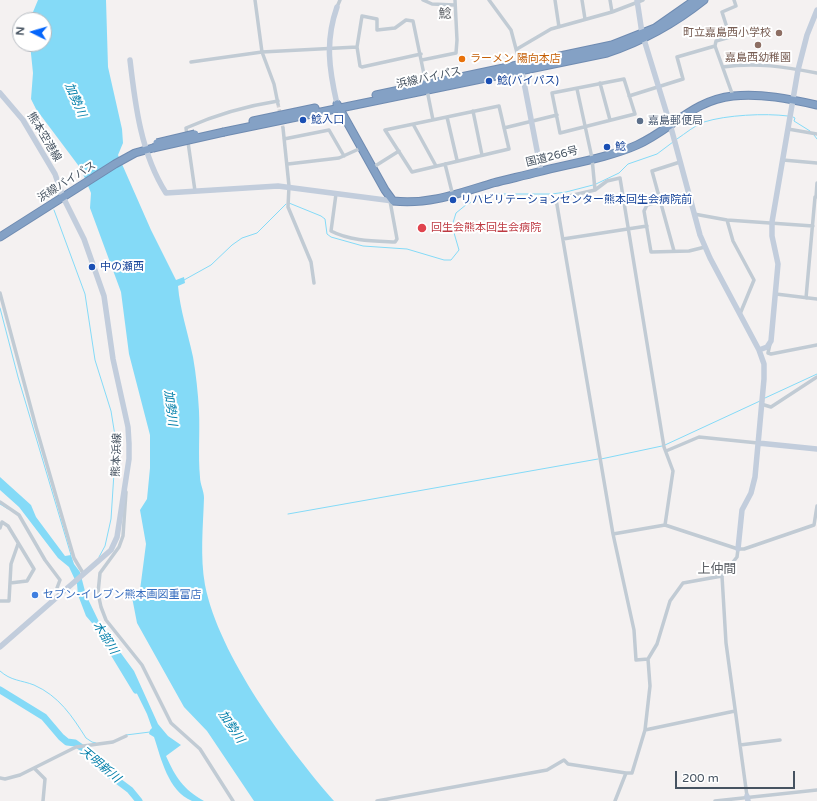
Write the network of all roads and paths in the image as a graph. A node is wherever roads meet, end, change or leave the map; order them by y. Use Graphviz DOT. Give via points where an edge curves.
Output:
graph roads {
  1 [pos="255,0"];
  2 [pos="340,0"];
  3 [pos="423,0"];
  4 [pos="455,0"];
  5 [pos="489,0"];
  6 [pos="554,0"];
  7 [pos="582,0"];
  8 [pos="610,0"];
  9 [pos="695,0"];
  10 [pos="704,0"];
  11 [pos="734,0"];
  12 [pos="639,1"];
  13 [pos="454,5"];
  14 [pos="336,7"];
  15 [pos="817,10"];
  16 [pos="612,12"];
  17 [pos="586,19"];
  18 [pos="558,27"];
  19 [pos="643,36"];
  20 [pos="715,46"];
  21 [pos="357,47"];
  22 [pos="328,49"];
  23 [pos="517,49"];
  24 [pos="262,52"];
  25 [pos="421,54"];
  26 [pos="130,60"];
  27 [pos="422,60"];
  28 [pos="191,62"];
  29 [pos="520,67"];
  30 [pos="724,67"];
  31 [pos="798,70"];
  32 [pos="817,73"];
  33 [pos="600,83"];
  34 [pos="427,87"];
  35 [pos="577,88"];
  36 [pos="658,88"];
  37 [pos="0,93"];
  38 [pos="629,96"];
  39 [pos="732,96"];
  40 [pos="793,100"];
  41 [pos="817,105"];
  42 [pos="338,106"];
  43 [pos="473,111"];
  44 [pos="557,115"];
  45 [pos="447,117"];
  46 [pos="433,120"];
  47 [pos="531,120"];
  48 [pos="610,120"];
  49 [pos="413,124"];
  50 [pos="670,124"];
  51 [pos="585,127"];
  52 [pos="283,128"];
  53 [pos="504,128"];
  54 [pos="788,130"];
  55 [pos="817,134"];
  56 [pos="284,139"];
  57 [pos="151,147"];
  58 [pos="361,148"];
  59 [pos="399,151"];
  60 [pos="482,155"];
  61 [pos="344,156"];
  62 [pos="592,158"];
  63 [pos="457,160"];
  64 [pos="783,160"];
  65 [pos="680,162"];
  66 [pos="817,163"];
  67 [pos="288,164"];
  68 [pos="444,164"];
  69 [pos="436,166"];
  70 [pos="372,168"];
  71 [pos="541,171"];
  72 [pos="817,183"];
  73 [pos="289,186"];
  74 [pos="595,190"];
  75 [pos="195,191"];
  76 [pos="336,194"];
  77 [pos="65,196"];
  78 [pos="453,196"];
  79 [pos="816,197"];
  80 [pos="391,201"];
  81 [pos="661,201"];
  82 [pos="694,214"];
  83 [pos="727,220"];
  84 [pos="772,222"];
  85 [pos="647,226"];
  86 [pos="813,226"];
  87 [pos="629,229"];
  88 [pos="0,237"];
  89 [pos="564,239"];
  90 [pos="705,247"];
  91 [pos="674,251"];
  92 [pos="314,282"];
  93 [pos="0,293"];
  94 [pos="776,294"];
  95 [pos="806,298"];
  96 [pos="817,299"];
  97 [pos="740,315"];
  98 [pos="770,344"];
  99 [pos="817,345"];
  100 [pos="758,350"];
  101 [pos="817,377"];
  102 [pos="761,404"];
  103 [pos="758,443"];
  104 [pos="817,449"];
  105 [pos="666,451"];
  106 [pos="125,489"];
  107 [pos="0,502"];
  108 [pos="817,506"];
  109 [pos="665,525"];
  110 [pos="0,528"];
  111 [pos="613,534"];
  112 [pos="18,544"];
  113 [pos="738,549"];
  114 [pos="83,573"];
  115 [pos="722,576"];
  116 [pos="10,583"];
  117 [pos="60,595"];
  118 [pos="0,601"];
  119 [pos="0,647"];
  120 [pos="648,659"];
  121 [pos="735,711"];
  122 [pos="645,730"];
  123 [pos="126,736"];
  124 [pos="780,740"];
  125 [pos="740,745"];
  126 [pos="35,769"];
  127 [pos="626,773"];
  128 [pos="0,778"];
  129 [pos="817,790"];
  130 [pos="748,799"];
  131 [pos="43,801"];
  132 [pos="233,801"];
  133 [pos="377,801"];
  134 [pos="614,801"];
  135 [pos="715,801"];
  1 -- 24 [label="street"];
  2 -- 14 [label="street"];
  3 -- 13 [label="street" via="432,4"];
  4 -- 13 [label="street"];
  5 -- 23 [label="street" via="511,30"];
  6 -- 18 [label="street"];
  7 -- 17 [label="street"];
  8 -- 16 [label="street"];
  9 -- 19 [label="highway, 浜線バイパス"];
  10 -- 19 [label="highway, 浜線バイパス" via="669,25"];
  11 -- 20 [label="street" via="736,6 722,12 730,36 716,41"];
  12 -- 16 [label="street"];
  12 -- 19 [label="street"];
  13 -- 27 [label="street" via="458,40 456,52"];
  14 -- 22 [label="street"];
  15 -- 31 [label="street" via="806,35"];
  16 -- 17 [label="street"];
  17 -- 18 [label="street"];
  18 -- 23 [label="street"];
  19 -- 29 [label="highway, 浜線バイパス" via="607,52"];
  19 -- 36 [label="street"];
  20 -- 30 [label="street"];
  20 -- 36 [label="street" via="678,57 683,79"];
  21 -- 22 [label="street"];
  21 -- 25 [label="street" via="362,67"];
  21 -- 25 [label="street" via="362,16 377,19 377,30 395,28 406,20 413,21"];
  22 -- 24 [label="street"];
  22 -- 42 [label="street"];
  23 -- 29 [label="street"];
  24 -- 28 [label="street"];
  24 -- 75 [label="street" via="278,102 253,105 186,128"];
  25 -- 27 [label="street"];
  26 -- 57 [label="street" via="134,95"];
  27 -- 34 [label="street"];
  29 -- 34 [label="highway, 浜線バイパス"];
  29 -- 47 [label="street"];
  30 -- 31 [label="street" via="751,64"];
  30 -- 39 [label="street"];
  31 -- 32 [label="street"];
  31 -- 40 [label="street"];
  33 -- 35 [label="street"];
  33 -- 38 [label="street" via="624,79"];
  33 -- 48 [label="street"];
  34 -- 42 [label="highway, 浜線バイパス"];
  34 -- 46 [label="street"];
  35 -- 44 [label="street" via="552,94"];
  35 -- 51 [label="street"];
  36 -- 38 [label="street"];
  36 -- 50 [label="street"];
  37 -- 77 [label="street, 熊本空港線" via="16,110 34,138"];
  38 -- 48 [label="street" via="635,114"];
  39 -- 40 [label="highway, 国道266号"];
  39 -- 50 [label="highway, 国道266号" via="709,102 684,113"];
  40 -- 41 [label="highway, 国道266号"];
  40 -- 54 [label="street"];
  42 -- 57 [label="highway, 浜線バイパス, bridge"];
  42 -- 58 [label="highway"];
  43 -- 45 [label="street"];
  43 -- 53 [label="street" via="499,106"];
  43 -- 60 [label="street"];
  44 -- 47 [label="street"];
  44 -- 51 [label="street" via="560,133"];
  45 -- 46 [label="street"];
  45 -- 63 [label="street"];
  46 -- 49 [label="street"];
  47 -- 53 [label="street"];
  47 -- 71 [label="street"];
  48 -- 51 [label="street"];
  49 -- 59 [label="street" via="385,130"];
  49 -- 69 [label="street"];
  50 -- 62 [label="highway, 国道266号" via="636,145"];
  50 -- 65 [label="street"];
  51 -- 62 [label="street"];
  52 -- 56 [label="street"];
  53 -- 60 [label="street" via="509,149"];
  54 -- 55 [label="street"];
  54 -- 64 [label="street"];
  56 -- 61 [label="street" via="329,130"];
  56 -- 67 [label="street"];
  57 -- 75 [label="street" via="166,192"];
  57 -- 77 [label="highway, 浜線バイパス" via="115,164"];
  58 -- 61 [label="street"];
  58 -- 70 [label="highway"];
  59 -- 69 [label="street" via="412,172"];
  59 -- 70 [label="street"];
  60 -- 63 [label="street"];
  61 -- 67 [label="street"];
  62 -- 71 [label="highway, 国道266号"];
  62 -- 74 [label="street"];
  63 -- 68 [label="street"];
  64 -- 66 [label="street"];
  64 -- 84 [label="street"];
  65 -- 81 [label="street" via="652,171"];
  65 -- 82 [label="street"];
  67 -- 73 [label="street"];
  68 -- 69 [label="street"];
  68 -- 78 [label="street"];
  70 -- 80 [label="highway"];
  71 -- 78 [label="highway, 国道266号"];
  72 -- 79 [label="street"];
  73 -- 75 [label="street"];
  73 -- 76 [label="street"];
  73 -- 92 [label="street" via="288,207 311,262"];
  74 -- 87 [label="street" via="620,178"];
  74 -- 89 [label="street" via="556,198"];
  76 -- 80 [label="street"];
  76 -- 80 [label="street" via="331,231 366,241 395,242 398,239"];
  77 -- 88 [label="highway, 浜線バイパス"];
  77 -- 106 [label="street, 熊本浜線" via="84,239 104,296 113,359 128,427 130,459"];
  78 -- 80 [label="highway, 国道266号" via="423,202"];
  79 -- 86 [label="street"];
  81 -- 85 [label="street" via="647,205 644,211"];
  81 -- 91 [label="street"];
  82 -- 83 [label="street"];
  82 -- 90 [label="street"];
  83 -- 84 [label="street"];
  83 -- 97 [label="street" via="733,241 754,280"];
  84 -- 86 [label="street"];
  84 -- 94 [label="street" via="778,264"];
  85 -- 87 [label="street"];
  85 -- 91 [label="street" via="651,252"];
  86 -- 95 [label="street"];
  87 -- 89 [label="street"];
  87 -- 105 [label="street"];
  89 -- 111 [label="street"];
  90 -- 91 [label="street"];
  90 -- 97 [label="street"];
  93 -- 114 [label="street" via="74,558"];
  94 -- 95 [label="street"];
  94 -- 98 [label="street"];
  95 -- 96 [label="street"];
  97 -- 100 [label="street"];
  98 -- 99 [label="street" via="768,353 771,354"];
  98 -- 100 [label="street"];
  100 -- 102 [label="street" via="764,364"];
  101 -- 102 [label="street" via="771,407"];
  102 -- 103 [label="street"];
  103 -- 104 [label="street"];
  103 -- 105 [label="street" via="699,437"];
  103 -- 113 [label="street" via="755,477 751,493 742,510"];
  105 -- 109 [label="street" via="674,470"];
  106 -- 114 [label="street, 熊本浜線" via="117,537 111,550"];
  106 -- 132 [label="street" via="119,547 100,573 98,593 101,607 106,620 142,666 171,723 200,749"];
  107 -- 117 [label="street" via="20,515 45,560 60,580 57,588"];
  108 -- 113 [label="street" via="814,525"];
  109 -- 111 [label="street"];
  109 -- 113 [label="street"];
  110 -- 112 [label="street" via="2,522 8,526"];
  111 -- 120 [label="street" via="634,630 636,660"];
  112 -- 116 [label="street"];
  112 -- 116 [label="street" via="34,569 27,581"];
  113 -- 115 [label="street" via="737,556"];
  114 -- 117 [label="street, 熊本浜線"];
  115 -- 120 [label="street" via="683,583 670,601 657,644"];
  115 -- 121 [label="street" via="725,636"];
  116 -- 118 [label="street" via="9,601"];
  117 -- 119 [label="street, 熊本浜線"];
  120 -- 122 [label="street" via="650,686"];
  121 -- 122 [label="street"];
  121 -- 125 [label="street"];
  122 -- 127 [label="street" via="632,773"];
  123 -- 126 [label="street" via="113,742 83,744"];
  124 -- 125 [label="street"];
  125 -- 130 [label="street"];
  126 -- 128 [label="street" via="20,775"];
  126 -- 131 [label="street" via="45,779"];
  127 -- 133 [label="street" via="568,764 564,760 546,770"];
  127 -- 134 [label="street"];
  129 -- 130 [label="street"];
  130 -- 135 [label="street"];
}
